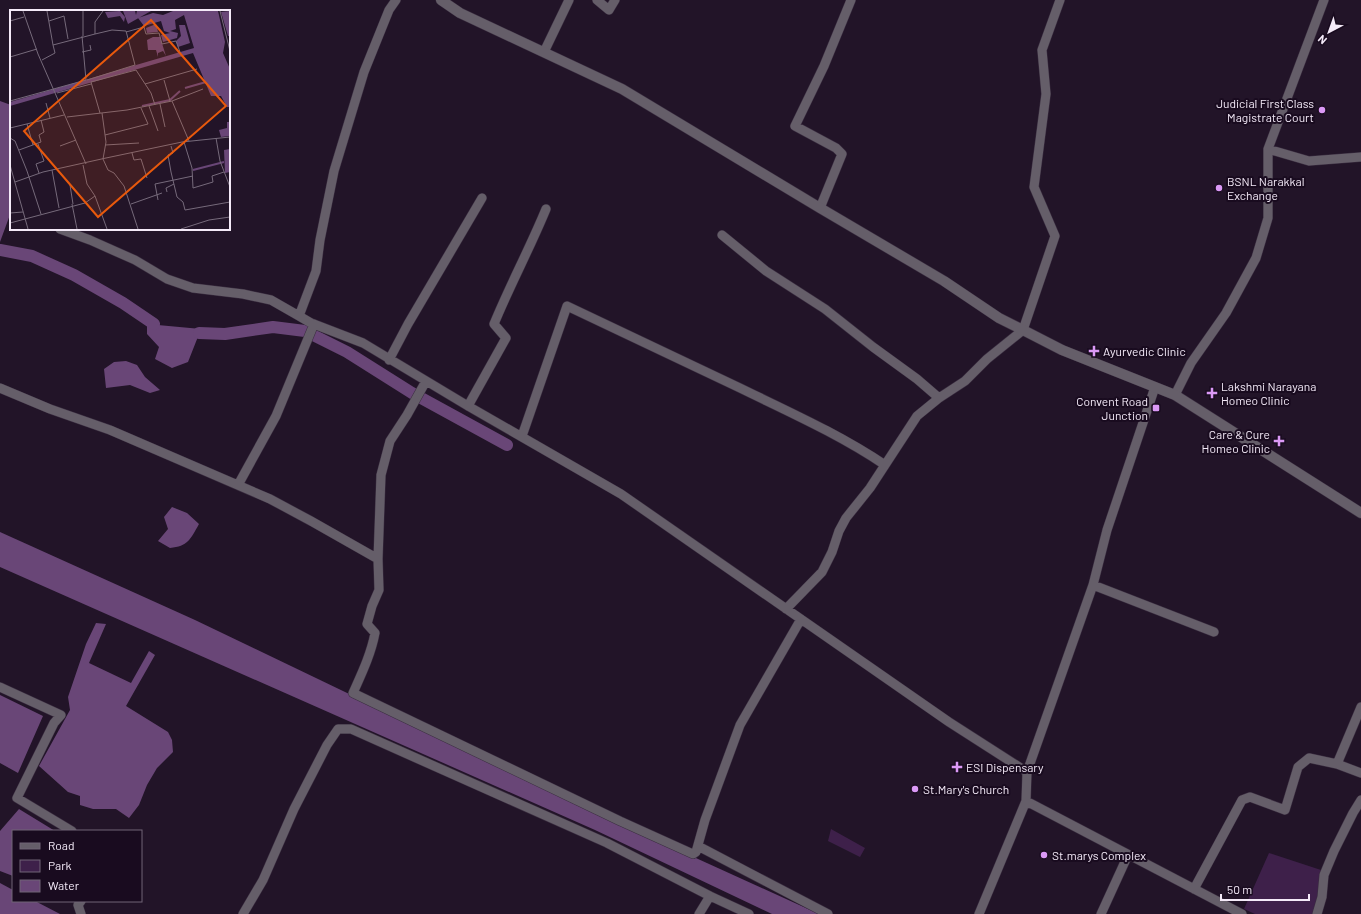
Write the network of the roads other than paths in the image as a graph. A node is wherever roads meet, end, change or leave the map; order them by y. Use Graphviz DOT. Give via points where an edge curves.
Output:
graph roads {
  1 [pos="396,0"];
  2 [pos="442,0"];
  3 [pos="568,0"];
  4 [pos="597,0"];
  5 [pos="615,0"];
  6 [pos="851,0"];
  7 [pos="1060,0"];
  8 [pos="1324,0"];
  9 [pos="544,52"];
  10 [pos="1268,149"];
  11 [pos="1361,157"];
  12 [pos="482,198"];
  13 [pos="546,208"];
  14 [pos="820,208"];
  15 [pos="63,230"];
  16 [pos="722,235"];
  17 [pos="299,316"];
  18 [pos="1023,330"];
  19 [pos="311,331"];
  20 [pos="389,360"];
  21 [pos="426,381"];
  22 [pos="1155,387"];
  23 [pos="0,388"];
  24 [pos="1174,395"];
  25 [pos="939,398"];
  26 [pos="468,406"];
  27 [pos="522,436"];
  28 [pos="885,464"];
  29 [pos="238,485"];
  30 [pos="1361,513"];
  31 [pos="378,559"];
  32 [pos="1093,585"];
  33 [pos="786,609"];
  34 [pos="801,619"];
  35 [pos="1214,632"];
  36 [pos="0,687"];
  37 [pos="1361,707"];
  38 [pos="1337,764"];
  39 [pos="1026,772"];
  40 [pos="1361,773"];
  41 [pos="1361,800"];
  42 [pos="1026,801"];
  43 [pos="70,830"];
  44 [pos="698,846"];
  45 [pos="1128,854"];
  46 [pos="1194,889"];
  47 [pos="710,896"];
  48 [pos="80,902"];
  49 [pos="81,914"];
  50 [pos="243,914"];
  51 [pos="699,914"];
  52 [pos="749,914"];
  53 [pos="828,914"];
  54 [pos="979,914"];
  55 [pos="1101,914"];
  56 [pos="1242,914"];
  57 [pos="1316,914"];
  1 -- 17 [label="street" via="389,10 364,72 334,171 316,271"];
  2 -- 9 [label="street" via="460,13"];
  3 -- 9 [label="street"];
  4 -- 5 [label="street" via="609,10"];
  6 -- 14 [label="street" via="824,66 795,126 836,148 842,154"];
  7 -- 18 [label="street" via="1042,50 1046,94 1034,187 1055,236"];
  8 -- 10 [label="street"];
  9 -- 14 [label="street" via="622,89"];
  10 -- 11 [label="street" via="1309,161"];
  10 -- 24 [label="street" via="1268,218 1256,258 1226,313 1191,363"];
  12 -- 20 [label="street"];
  13 -- 26 [label="street" via="494,324 506,338"];
  14 -- 18 [label="street" via="944,281 999,318"];
  15 -- 17 [label="street" via="135,260 167,279 193,288 271,300"];
  16 -- 25 [label="street" via="766,271 826,309"];
  17 -- 19 [label="street"];
  18 -- 22 [label="street" via="1062,350"];
  18 -- 25 [label="street" via="965,381"];
  19 -- 20 [label="street" via="363,343"];
  19 -- 29 [label="street" via="276,416"];
  20 -- 21 [label="street"];
  21 -- 26 [label="street"];
  21 -- 31 [label="street" via="390,441 380,475"];
  22 -- 24 [label="street"];
  22 -- 32 [label="street" via="1107,530"];
  23 -- 29 [label="street" via="50,410 110,430"];
  24 -- 30 [label="street"];
  25 -- 28 [label="street" via="917,416"];
  26 -- 27 [label="street"];
  27 -- 28 [label="street" via="567,306 820,427"];
  27 -- 33 [label="street" via="621,494"];
  28 -- 33 [label="street" via="846,518 822,572"];
  29 -- 31 [label="street" via="270,499"];
  31 -- 44 [label="street" via="378,590 367,624 375,633 373,644 353,693 668,843 693,854"];
  32 -- 35 [label="street"];
  32 -- 39 [label="street"];
  33 -- 34 [label="street"];
  34 -- 39 [label="street"];
  34 -- 44 [label="street" via="740,725"];
  36 -- 43 [label="street" via="61,715 54,723 17,798"];
  37 -- 38 [label="street"];
  38 -- 40 [label="street"];
  38 -- 46 [label="street" via="1309,758 1298,767 1285,810 1250,797 1242,800"];
  39 -- 42 [label="street"];
  41 -- 57 [label="street" via="1337,844 1324,875 1322,896"];
  42 -- 45 [label="street"];
  42 -- 54 [label="street"];
  44 -- 53 [label="street"];
  45 -- 46 [label="street"];
  45 -- 55 [label="street"];
  46 -- 56 [label="street"];
  47 -- 50 [label="street" via="607,843 351,729 338,729 294,809 263,880"];
  47 -- 51 [label="street"];
  47 -- 52 [label="street"];
  48 -- 49 [label="street" via="78,905"];
}
